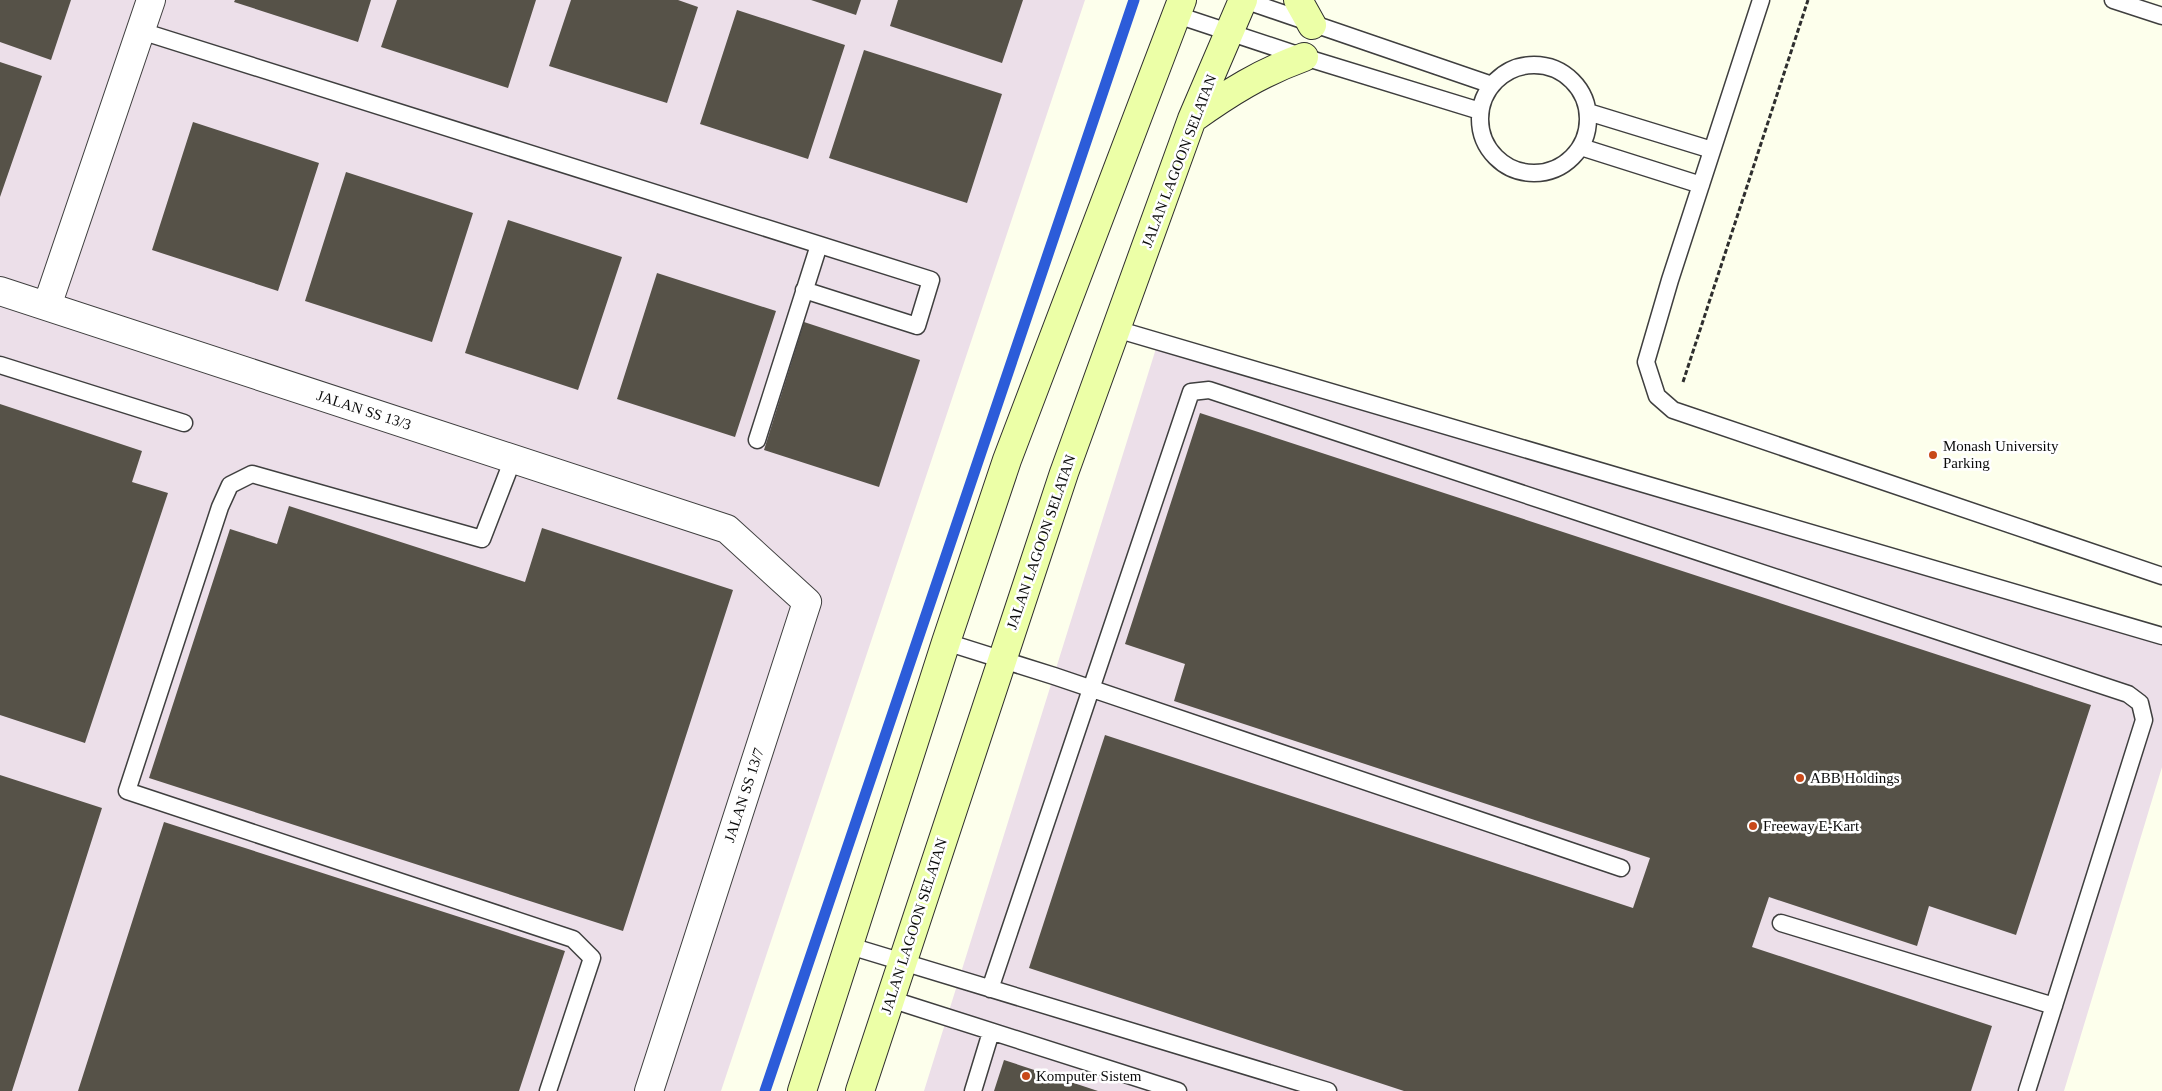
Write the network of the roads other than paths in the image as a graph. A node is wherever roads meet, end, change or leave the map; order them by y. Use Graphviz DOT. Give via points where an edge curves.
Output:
graph roads {
  1 [pos="151,0"];
  2 [pos="1243,0"];
  3 [pos="1298,0"];
  4 [pos="1762,0"];
  5 [pos="2112,0"];
  6 [pos="1180,7"];
  7 [pos="2162,16"];
  8 [pos="1312,25"];
  9 [pos="141,32"];
  10 [pos="1230,33"];
  11 [pos="1304,57"];
  12 [pos="1492,85"];
  13 [pos="1480,111"];
  14 [pos="1588,112"];
  15 [pos="1192,119"];
  16 [pos="1581,147"];
  17 [pos="1712,150"];
  18 [pos="1701,185"];
  19 [pos="819,245"];
  20 [pos="804,290"];
  21 [pos="0,291"];
  22 [pos="47,306"];
  23 [pos="1116,329"];
  24 [pos="0,365"];
  25 [pos="184,423"];
  26 [pos="757,440"];
  27 [pos="513,459"];
  28 [pos="728,529"];
  29 [pos="2162,576"];
  30 [pos="2162,636"];
  31 [pos="946,642"];
  32 [pos="1001,659"];
  33 [pos="1092,689"];
  34 [pos="1621,868"];
  35 [pos="1781,924"];
  36 [pos="850,946"];
  37 [pos="902,962"];
  38 [pos="990,988"];
  39 [pos="890,999"];
  40 [pos="2054,1006"];
  41 [pos="991,1032"];
  42 [pos="548,1091"];
  43 [pos="649,1091"];
  44 [pos="802,1091"];
  45 [pos="860,1091"];
  46 [pos="972,1091"];
  47 [pos="1178,1091"];
  48 [pos="1328,1091"];
  49 [pos="2027,1091"];
  1 -- 9 [label="street"];
  2 -- 8 [label="lane"];
  2 -- 10 [label="main road, JALAN LAGOON SELATAN"];
  3 -- 8 [label="main road"];
  4 -- 17 [label="lane"];
  5 -- 7 [label="lane"];
  6 -- 10 [label="lane"];
  6 -- 31 [label="main road" via="1008,460"];
  8 -- 12 [label="lane"];
  9 -- 19 [label="lane"];
  9 -- 22 [label="street"];
  10 -- 11 [label="lane"];
  10 -- 15 [label="main road, JALAN LAGOON SELATAN"];
  11 -- 13 [label="lane"];
  11 -- 15 [label="main road" via="1270,69"];
  12 -- 13 [label="lane"];
  12 -- 14 [label="lane" via="1505,73 1521,66 1540,65 1557,69 1583,94"];
  13 -- 16 [label="lane" via="1480,130 1487,147 1499,162 1515,171 1534,174 1552,171 1568,162"];
  14 -- 16 [label="lane" via="1588,130"];
  14 -- 17 [label="lane"];
  15 -- 23 [label="main road, JALAN LAGOON SELATAN"];
  16 -- 18 [label="lane"];
  17 -- 18 [label="lane"];
  18 -- 29 [label="lane" via="1646,362 1658,396 1673,410"];
  19 -- 20 [label="lane"];
  19 -- 20 [label="lane" via="931,280 917,326"];
  20 -- 26 [label="lane"];
  21 -- 22 [label="street, JALAN SS 13/3"];
  22 -- 27 [label="street, JALAN SS 13/3"];
  23 -- 30 [label="lane"];
  23 -- 32 [label="main road, JALAN LAGOON SELATAN"];
  24 -- 25 [label="lane"];
  27 -- 28 [label="street, JALAN SS 13/3"];
  27 -- 42 [label="lane" via="482,539 252,474 230,484 128,791 573,939 592,958"];
  28 -- 43 [label="street, JALAN SS 13/7" via="807,602"];
  31 -- 32 [label="lane"];
  31 -- 36 [label="main road"];
  32 -- 33 [label="lane"];
  32 -- 37 [label="main road, JALAN LAGOON SELATAN"];
  33 -- 34 [label="lane"];
  33 -- 38 [label="lane"];
  33 -- 40 [label="lane" via="1191,392 1209,390 1228,396 2128,694 2140,703 2144,720"];
  35 -- 40 [label="lane"];
  36 -- 37 [label="lane"];
  36 -- 44 [label="main road"];
  37 -- 38 [label="lane"];
  37 -- 39 [label="main road, JALAN LAGOON SELATAN"];
  38 -- 48 [label="lane"];
  39 -- 41 [label="lane"];
  39 -- 45 [label="main road, JALAN LAGOON SELATAN"];
  40 -- 49 [label="lane"];
  41 -- 46 [label="lane"];
  41 -- 47 [label="lane"];
}
